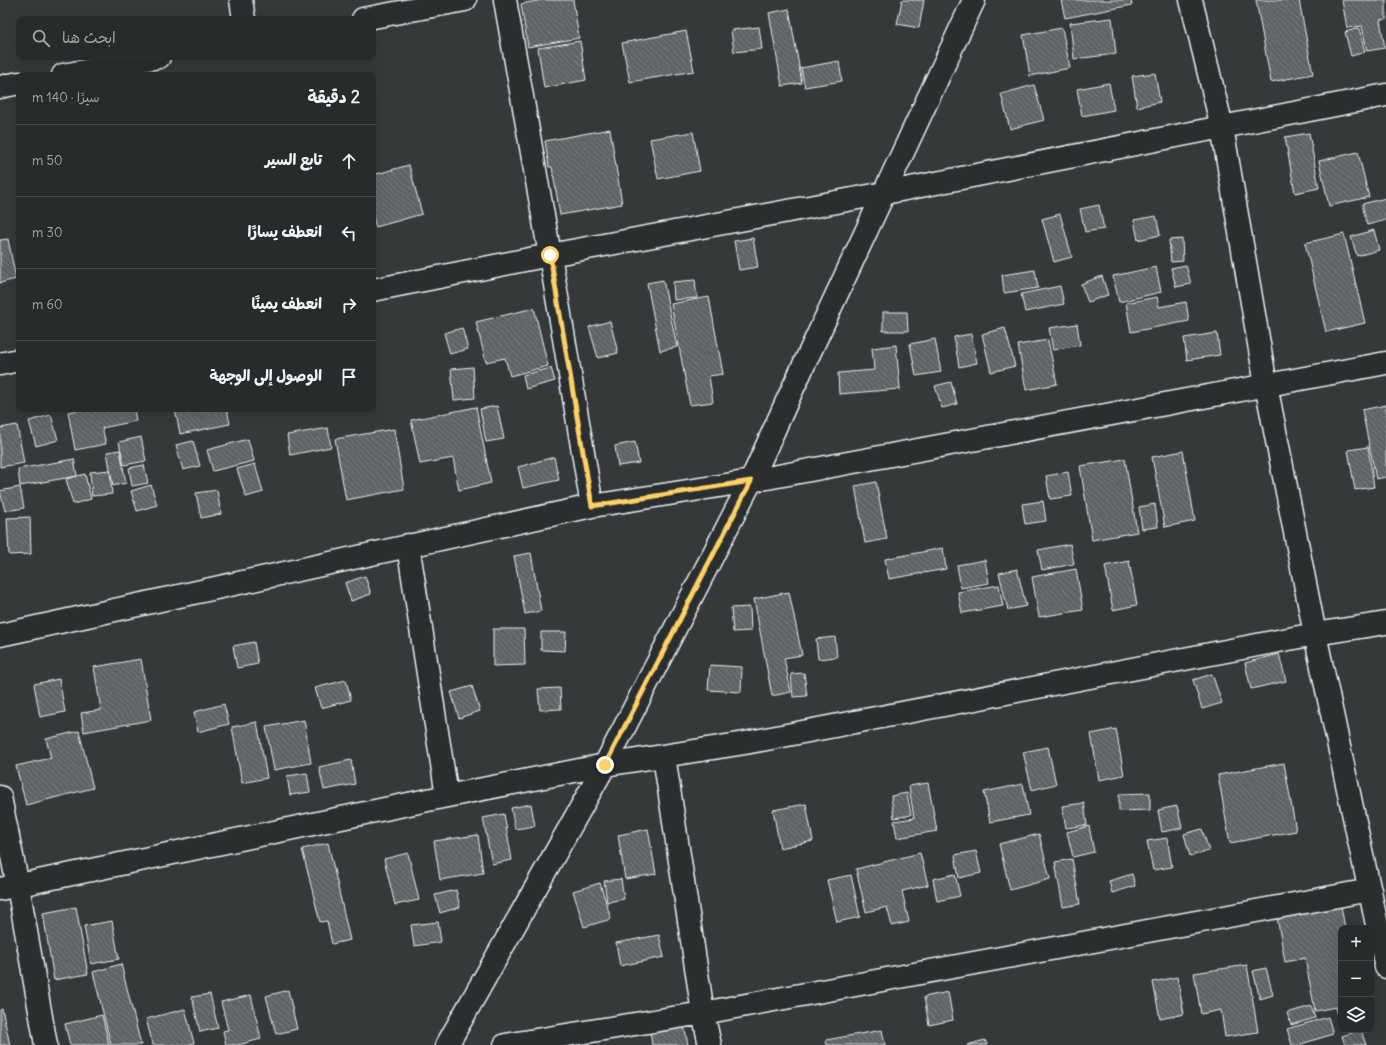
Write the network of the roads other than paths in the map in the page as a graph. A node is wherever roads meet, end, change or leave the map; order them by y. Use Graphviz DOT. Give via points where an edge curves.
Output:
graph roads {
  1 [pos="241,0"];
  2 [pos="465,0"];
  3 [pos="505,0"];
  4 [pos="974,0"];
  5 [pos="1191,0"];
  6 [pos="244,16"];
  7 [pos="376,17"];
  8 [pos="144,60"];
  9 [pos="79,72"];
  10 [pos="16,84"];
  11 [pos="0,87"];
  12 [pos="1386,95"];
  13 [pos="1222,127"];
  14 [pos="885,193"];
  15 [pos="550,255"];
  16 [pos="376,289"];
  17 [pos="16,361"];
  18 [pos="1386,363"];
  19 [pos="0,364"];
  20 [pos="1266,385"];
  21 [pos="751,481"];
  22 [pos="592,506"];
  23 [pos="408,545"];
  24 [pos="1386,623"];
  25 [pos="1315,634"];
  26 [pos="0,635"];
  27 [pos="664,756"];
  28 [pos="605,765"];
  29 [pos="447,796"];
  30 [pos="0,797"];
  31 [pos="9,887"];
  32 [pos="1370,890"];
  33 [pos="1386,967"];
  34 [pos="703,1013"];
  35 [pos="46,1045"];
  36 [pos="447,1045"];
  37 [pos="505,1045"];
  38 [pos="710,1045"];
  1 -- 6 [label="street"];
  2 -- 7 [label="street"];
  3 -- 15 [label="street"];
  4 -- 14 [label="street"];
  5 -- 13 [label="street"];
  8 -- 9 [label="street"];
  10 -- 11 [label="street"];
  12 -- 13 [label="street"];
  13 -- 14 [label="street"];
  13 -- 20 [label="street"];
  14 -- 15 [label="street"];
  14 -- 21 [label="street"];
  15 -- 16 [label="street"];
  15 -- 22 [label="street"];
  17 -- 19 [label="street"];
  18 -- 20 [label="street"];
  20 -- 21 [label="street"];
  20 -- 25 [label="street"];
  21 -- 22 [label="street"];
  21 -- 28 [label="street"];
  22 -- 23 [label="street"];
  23 -- 26 [label="street"];
  23 -- 29 [label="street"];
  24 -- 25 [label="street"];
  25 -- 27 [label="street" via="746,743"];
  25 -- 32 [label="street"];
  27 -- 28 [label="street"];
  27 -- 34 [label="street"];
  28 -- 29 [label="street"];
  28 -- 36 [label="street"];
  29 -- 31 [label="street"];
  30 -- 31 [label="street"];
  31 -- 35 [label="street"];
  32 -- 33 [label="street"];
  32 -- 34 [label="street"];
  34 -- 37 [label="street"];
  34 -- 38 [label="street"];
}
